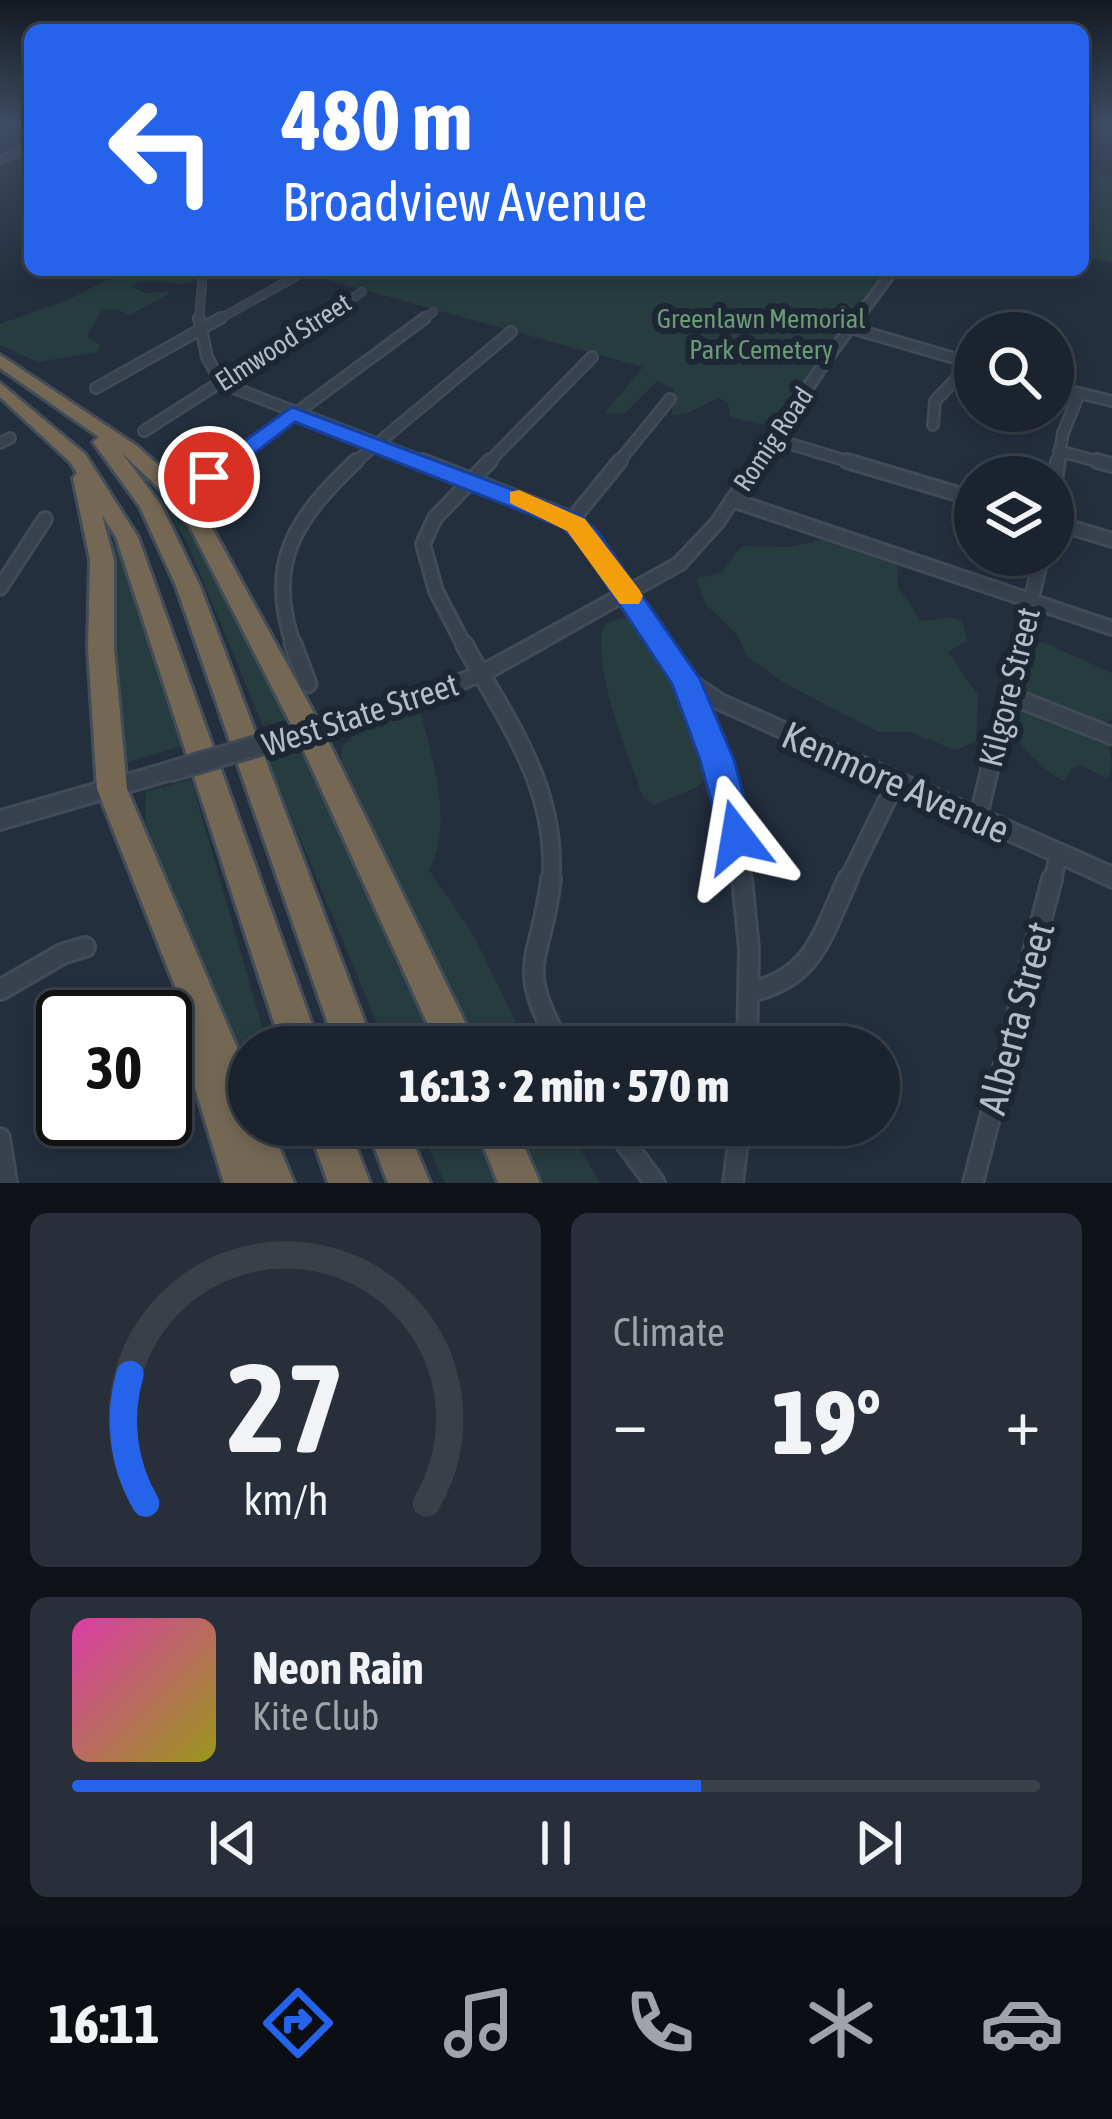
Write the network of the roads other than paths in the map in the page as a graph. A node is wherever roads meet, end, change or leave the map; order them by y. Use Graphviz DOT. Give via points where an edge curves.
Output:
graph roads {
  1 [pos="203,276"];
  2 [pos="296,276"];
  3 [pos="890,276"];
  4 [pos="362,292"];
  5 [pos="433,312"];
  6 [pos="851,328"];
  7 [pos="200,331"];
  8 [pos="511,332"];
  9 [pos="592,357"];
  10 [pos="954,358"];
  11 [pos="0,361"];
  12 [pos="220,382"];
  13 [pos="954,382"];
  14 [pos="0,388"];
  15 [pos="96,388"];
  16 [pos="1074,393"];
  17 [pos="1079,394"];
  18 [pos="58,399"];
  19 [pos="670,400"];
  20 [pos="1112,401"];
  21 [pos="292,414"];
  22 [pos="933,424"];
  23 [pos="144,431"];
  24 [pos="774,439"];
  25 [pos="377,445"];
  26 [pos="1059,451"];
  27 [pos="1058,456"];
  28 [pos="78,458"];
  29 [pos="1112,465"];
  30 [pos="209,477"];
  31 [pos="472,481"];
  32 [pos="954,493"];
  33 [pos="732,500"];
  34 [pos="45,519"];
  35 [pos="571,521"];
  36 [pos="1074,528"];
  37 [pos="1112,540"];
  38 [pos="694,550"];
  39 [pos="6,562"];
  40 [pos="1037,576"];
  41 [pos="0,588"];
  42 [pos="629,596"];
  43 [pos="1031,601"];
  44 [pos="1112,628"];
  45 [pos="483,674"];
  46 [pos="685,679"];
  47 [pos="308,684"];
  48 [pos="1008,695"];
  49 [pos="1112,736"];
  50 [pos="294,737"];
  51 [pos="896,782"];
  52 [pos="112,789"];
  53 [pos="979,818"];
  54 [pos="0,820"];
  55 [pos="1059,854"];
  56 [pos="1112,877"];
  57 [pos="163,919"];
  58 [pos="86,947"];
  59 [pos="0,990"];
  60 [pos="750,992"];
  61 [pos="294,1026"];
  62 [pos="347,1026"];
  63 [pos="447,1026"];
  64 [pos="549,1026"];
  65 [pos="748,1026"];
  66 [pos="228,1074"];
  67 [pos="0,1138"];
  68 [pos="258,1146"];
  69 [pos="336,1146"];
  70 [pos="394,1146"];
  71 [pos="506,1146"];
  72 [pos="628,1146"];
  73 [pos="738,1146"];
  74 [pos="8,1183"];
  75 [pos="244,1183"];
  76 [pos="273,1183"];
  77 [pos="349,1183"];
  78 [pos="409,1183"];
  79 [pos="524,1183"];
  80 [pos="655,1183"];
  81 [pos="734,1183"];
  82 [pos="974,1183"];
  1 -- 7 [label="street"];
  2 -- 7 [label="street"];
  3 -- 6 [label="street, Romig Road"];
  4 -- 12 [label="street, Elmwood Street"];
  5 -- 21 [label="street"];
  6 -- 10 [label="street"];
  6 -- 24 [label="street, Romig Road"];
  7 -- 12 [label="street"];
  7 -- 15 [label="street"];
  8 -- 25 [label="street"];
  9 -- 31 [label="street"];
  11 -- 18 [label="highway"];
  12 -- 21 [label="street"];
  12 -- 23 [label="street, Elmwood Street"];
  13 -- 22 [label="street" via="935,401"];
  14 -- 28 [label="highway"];
  16 -- 17 [label="street"];
  17 -- 20 [label="street"];
  17 -- 26 [label="street"];
  18 -- 50 [label="highway" via="130,450 189,509"];
  18 -- 62 [label="highway" via="112,452 168,538"];
  19 -- 35 [label="street"];
  21 -- 25 [label="street"];
  21 -- 30 [label="street"];
  24 -- 32 [label="street"];
  24 -- 33 [label="street, Romig Road"];
  25 -- 31 [label="street"];
  25 -- 47 [label="street" via="315,502 284,554 283,606"];
  26 -- 27 [label="street"];
  26 -- 29 [label="street"];
  28 -- 52 [label="highway" via="102,560"];
  28 -- 61 [label="highway" via="146,585"];
  31 -- 35 [label="street"];
  31 -- 45 [label="street" via="430,526 423,554"];
  33 -- 38 [label="street, Romig Road"];
  33 -- 43 [label="street"];
  34 -- 39 [label="street"];
  35 -- 42 [label="street"];
  36 -- 37 [label="street"];
  38 -- 42 [label="street, West State Street"];
  39 -- 41 [label="street"];
  40 -- 43 [label="street, Kilgore Street"];
  42 -- 45 [label="street, West State Street"];
  42 -- 46 [label="street"];
  43 -- 44 [label="street"];
  43 -- 48 [label="street, Kilgore Street"];
  45 -- 50 [label="street, West State Street"];
  45 -- 64 [label="street" via="546,805 552,877 530,969"];
  46 -- 51 [label="street, Kenmore Avenue" via="730,708"];
  46 -- 60 [label="street" via="737,837"];
  48 -- 49 [label="street"];
  48 -- 53 [label="street, Kilgore Street"];
  50 -- 52 [label="street, West State Street, bridge"];
  50 -- 63 [label="highway"];
  51 -- 53 [label="street, Kenmore Avenue"];
  51 -- 60 [label="street" via="809,960 783,985"];
  52 -- 54 [label="street, West State Street"];
  52 -- 57 [label="highway"];
  53 -- 55 [label="street, Kenmore Avenue"];
  55 -- 56 [label="street, Kenmore Avenue"];
  55 -- 82 [label="street, Alberta Street"];
  57 -- 66 [label="highway"];
  57 -- 75 [label="highway"];
  58 -- 59 [label="street"];
  60 -- 65 [label="street"];
  67 -- 74 [label="street"];
  68 -- 76 [label="highway"];
  69 -- 77 [label="highway"];
  70 -- 78 [label="highway"];
  71 -- 79 [label="highway"];
  72 -- 80 [label="street"];
  73 -- 81 [label="street"];
}
